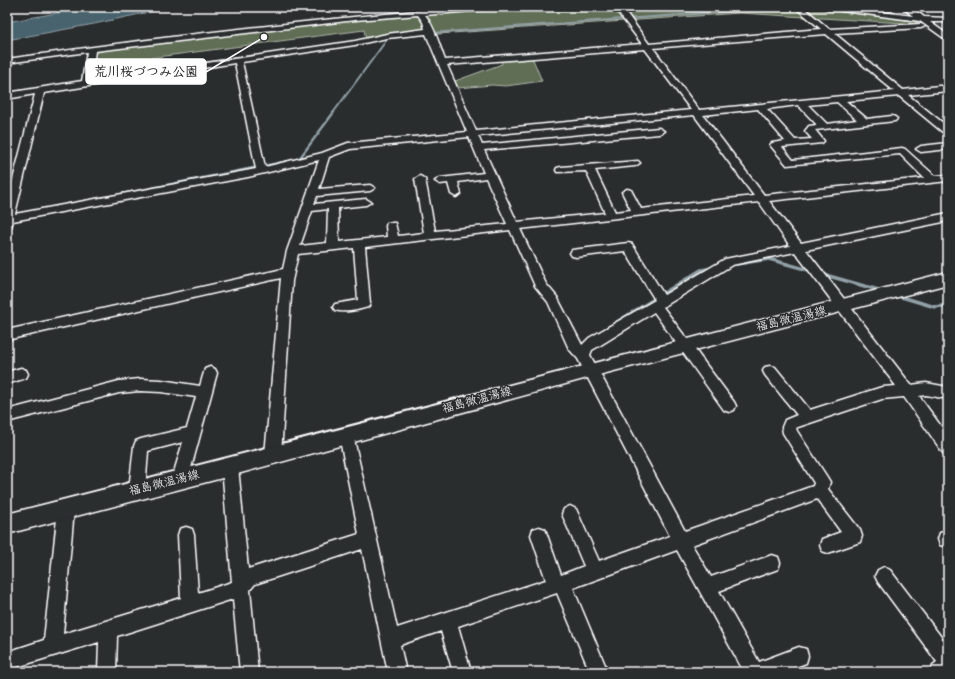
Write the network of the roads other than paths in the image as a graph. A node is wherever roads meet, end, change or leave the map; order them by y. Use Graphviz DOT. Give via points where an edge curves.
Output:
graph roads {
  1 [pos="495,7"];
  2 [pos="799,7"];
  3 [pos="827,7"];
  4 [pos="906,7"];
  5 [pos="620,10"];
  6 [pos="420,13"];
  7 [pos="920,21"];
  8 [pos="947,24"];
  9 [pos="429,31"];
  10 [pos="829,32"];
  11 [pos="948,39"];
  12 [pos="647,46"];
  13 [pos="91,50"];
  14 [pos="238,60"];
  15 [pos="7,61"];
  16 [pos="442,63"];
  17 [pos="86,83"];
  18 [pos="948,88"];
  19 [pos="40,90"];
  20 [pos="901,93"];
  21 [pos="7,96"];
  22 [pos="839,99"];
  23 [pos="800,102"];
  24 [pos="760,106"];
  25 [pos="697,112"];
  26 [pos="892,119"];
  27 [pos="611,120"];
  28 [pos="865,122"];
  29 [pos="824,126"];
  30 [pos="659,131"];
  31 [pos="948,132"];
  32 [pos="473,133"];
  33 [pos="620,134"];
  34 [pos="792,143"];
  35 [pos="948,146"];
  36 [pos="478,148"];
  37 [pos="921,149"];
  38 [pos="325,155"];
  39 [pos="635,163"];
  40 [pos="589,167"];
  41 [pos="261,170"];
  42 [pos="561,170"];
  43 [pos="490,175"];
  44 [pos="948,178"];
  45 [pos="420,179"];
  46 [pos="452,179"];
  47 [pos="440,180"];
  48 [pos="933,180"];
  49 [pos="370,188"];
  50 [pos="627,192"];
  51 [pos="313,193"];
  52 [pos="456,194"];
  53 [pos="762,199"];
  54 [pos="366,202"];
  55 [pos="333,205"];
  56 [pos="308,208"];
  57 [pos="638,213"];
  58 [pos="612,216"];
  59 [pos="948,217"];
  60 [pos="7,221"];
  61 [pos="392,226"];
  62 [pos="513,227"];
  63 [pos="430,236"];
  64 [pos="393,240"];
  65 [pos="359,244"];
  66 [pos="333,247"];
  67 [pos="798,249"];
  68 [pos="293,251"];
  69 [pos="576,253"];
  70 [pos="287,272"];
  71 [pos="948,278"];
  72 [pos="659,304"];
  73 [pos="843,306"];
  74 [pos="339,307"];
  75 [pos="7,335"];
  76 [pos="686,346"];
  77 [pos="587,362"];
  78 [pos="770,371"];
  79 [pos="210,373"];
  80 [pos="21,374"];
  81 [pos="7,378"];
  82 [pos="908,391"];
  83 [pos="204,392"];
  84 [pos="948,393"];
  85 [pos="729,406"];
  86 [pos="7,416"];
  87 [pos="807,417"];
  88 [pos="192,433"];
  89 [pos="346,435"];
  90 [pos="948,448"];
  91 [pos="273,455"];
  92 [pos="230,466"];
  93 [pos="180,479"];
  94 [pos="137,490"];
  95 [pos="820,491"];
  96 [pos="66,509"];
  97 [pos="570,514"];
  98 [pos="7,524"];
  99 [pos="186,535"];
  100 [pos="538,535"];
  101 [pos="368,539"];
  102 [pos="681,541"];
  103 [pos="828,546"];
  104 [pos="772,563"];
  105 [pos="595,571"];
  106 [pos="884,576"];
  107 [pos="559,584"];
  108 [pos="706,587"];
  109 [pos="241,588"];
  110 [pos="190,604"];
  111 [pos="447,620"];
  112 [pos="108,630"];
  113 [pos="390,639"];
  114 [pos="53,646"];
  115 [pos="799,656"];
  116 [pos="948,660"];
  117 [pos="9,664"];
  118 [pos="948,666"];
  119 [pos="107,672"];
  120 [pos="249,672"];
  121 [pos="397,672"];
  122 [pos="462,672"];
  123 [pos="599,672"];
  124 [pos="754,672"];
  125 [pos="758,672"];
  126 [pos="940,672"];
  1 -- 6 [label="street"];
  2 -- 10 [label="street"];
  3 -- 7 [label="street"];
  4 -- 7 [label="street"];
  5 -- 12 [label="street"];
  6 -- 9 [label="street" via="427,22"];
  6 -- 13 [label="street" via="355,18"];
  7 -- 8 [label="street"];
  7 -- 10 [label="street"];
  7 -- 11 [label="street"];
  9 -- 14 [label="street"];
  9 -- 16 [label="street"];
  10 -- 12 [label="street"];
  10 -- 20 [label="street"];
  12 -- 16 [label="street"];
  12 -- 25 [label="street"];
  13 -- 15 [label="street"];
  13 -- 17 [label="street"];
  14 -- 17 [label="street"];
  14 -- 41 [label="street"];
  16 -- 32 [label="street"];
  17 -- 19 [label="street"];
  18 -- 20 [label="street"];
  19 -- 21 [label="street"];
  19 -- 60 [label="street"];
  20 -- 22 [label="street"];
  20 -- 31 [label="street"];
  22 -- 23 [label="street"];
  22 -- 28 [label="street"];
  23 -- 24 [label="street"];
  23 -- 29 [label="street"];
  24 -- 25 [label="street"];
  24 -- 34 [label="street"];
  25 -- 27 [label="street"];
  25 -- 53 [label="street"];
  26 -- 28 [label="street"];
  27 -- 32 [label="street"];
  27 -- 33 [label="street"];
  28 -- 29 [label="street"];
  29 -- 34 [label="street" via="812,128 810,131 819,140"];
  30 -- 33 [label="street"];
  32 -- 36 [label="street"];
  32 -- 38 [label="street" via="348,146"];
  33 -- 36 [label="street"];
  34 -- 48 [label="street" via="775,145 790,162 902,151"];
  35 -- 37 [label="street"];
  36 -- 43 [label="street"];
  38 -- 41 [label="street"];
  38 -- 51 [label="street"];
  39 -- 40 [label="street"];
  40 -- 42 [label="street"];
  40 -- 58 [label="street"];
  41 -- 60 [label="street"];
  43 -- 46 [label="street"];
  43 -- 62 [label="street"];
  44 -- 48 [label="street"];
  45 -- 63 [label="street"];
  46 -- 47 [label="street"];
  46 -- 52 [label="street"];
  48 -- 53 [label="street"];
  49 -- 51 [label="street"];
  50 -- 57 [label="street"];
  51 -- 56 [label="street"];
  53 -- 57 [label="street"];
  53 -- 67 [label="street"];
  54 -- 55 [label="street"];
  55 -- 56 [label="street"];
  55 -- 66 [label="street"];
  56 -- 68 [label="street"];
  57 -- 58 [label="street"];
  58 -- 62 [label="street"];
  59 -- 67 [label="street"];
  61 -- 64 [label="street"];
  62 -- 63 [label="street"];
  62 -- 77 [label="street" via="540,286 553,300 574,345"];
  63 -- 64 [label="street"];
  64 -- 65 [label="street"];
  65 -- 66 [label="street"];
  65 -- 74 [label="street" via="364,304"];
  66 -- 68 [label="street"];
  67 -- 72 [label="street" via="728,262"];
  67 -- 73 [label="street"];
  68 -- 70 [label="street"];
  69 -- 72 [label="street" via="628,247"];
  70 -- 75 [label="street"];
  70 -- 91 [label="street"];
  71 -- 73 [label="main road, 福島微温湯線"];
  72 -- 76 [label="street"];
  72 -- 77 [label="street" via="587,347"];
  73 -- 76 [label="main road, 福島微温湯線"];
  73 -- 82 [label="street"];
  76 -- 77 [label="main road, 福島微温湯線"];
  76 -- 85 [label="street"];
  77 -- 89 [label="main road, 福島微温湯線"];
  77 -- 102 [label="street"];
  78 -- 87 [label="street"];
  79 -- 83 [label="street"];
  80 -- 81 [label="street"];
  82 -- 84 [label="street" via="926,389"];
  82 -- 87 [label="street" via="882,393"];
  82 -- 90 [label="street"];
  83 -- 86 [label="street" via="161,386 119,387"];
  83 -- 88 [label="street"];
  87 -- 95 [label="street" via="788,427 822,482"];
  88 -- 93 [label="street"];
  88 -- 94 [label="street" via="141,446"];
  89 -- 91 [label="main road, 福島微温湯線"];
  89 -- 101 [label="street"];
  91 -- 92 [label="main road, 福島微温湯線"];
  92 -- 93 [label="main road, 福島微温湯線"];
  92 -- 109 [label="street"];
  93 -- 94 [label="main road, 福島微温湯線"];
  94 -- 96 [label="main road, 福島微温湯線"];
  95 -- 102 [label="street"];
  95 -- 103 [label="street" via="854,536"];
  96 -- 98 [label="main road, 福島微温湯線"];
  96 -- 114 [label="street"];
  97 -- 105 [label="street"];
  99 -- 110 [label="street"];
  100 -- 107 [label="street"];
  101 -- 109 [label="street" via="250,578"];
  101 -- 113 [label="street"];
  102 -- 105 [label="street"];
  102 -- 108 [label="street"];
  104 -- 108 [label="street"];
  105 -- 107 [label="street"];
  106 -- 116 [label="street"];
  107 -- 111 [label="street"];
  107 -- 123 [label="street"];
  108 -- 124 [label="street"];
  109 -- 110 [label="street"];
  109 -- 120 [label="street"];
  110 -- 112 [label="street"];
  111 -- 113 [label="street"];
  111 -- 122 [label="street"];
  112 -- 114 [label="street"];
  112 -- 119 [label="street"];
  113 -- 121 [label="street"];
  114 -- 117 [label="street"];
  115 -- 125 [label="street"];
  118 -- 126 [label="street"];
}
